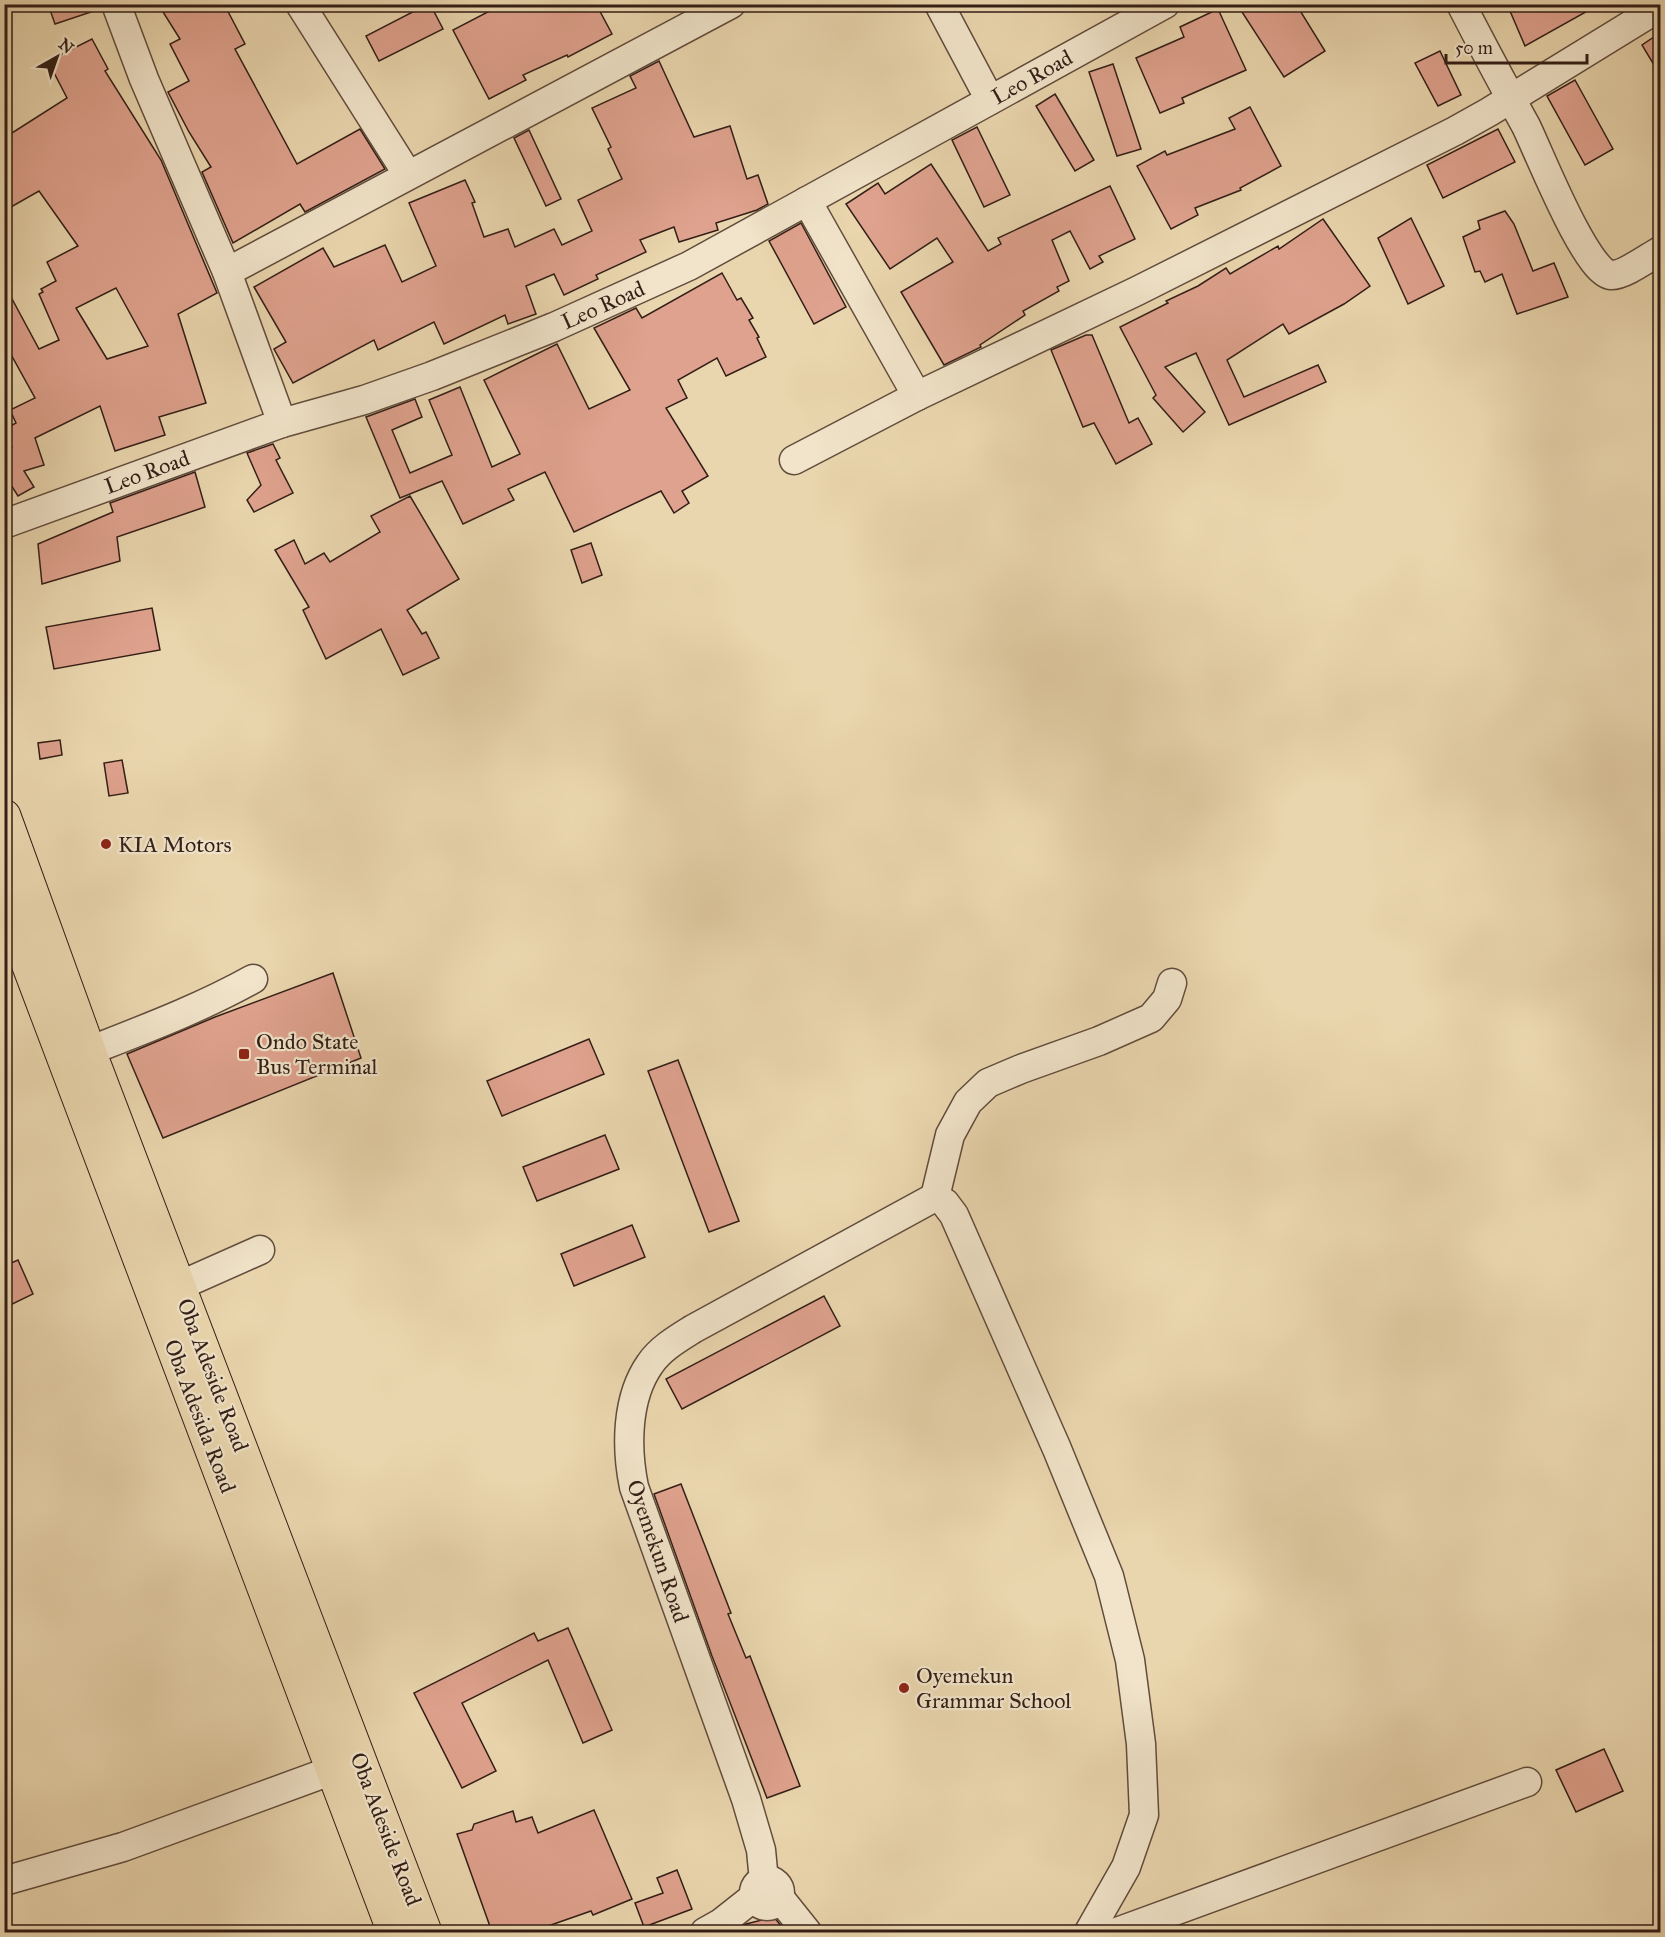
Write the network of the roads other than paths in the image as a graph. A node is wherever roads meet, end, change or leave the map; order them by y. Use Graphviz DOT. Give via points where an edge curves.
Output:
graph roads {
  1 [pos="116,4"];
  2 [pos="300,4"];
  3 [pos="730,4"];
  4 [pos="939,4"];
  5 [pos="1165,4"];
  6 [pos="1461,4"];
  7 [pos="1660,7"];
  8 [pos="1510,98"];
  9 [pos="990,100"];
  10 [pos="408,175"];
  11 [pos="807,201"];
  12 [pos="1660,251"];
  13 [pos="227,272"];
  14 [pos="917,396"];
  15 [pos="282,423"];
  16 [pos="794,460"];
  17 [pos="4,524"];
  18 [pos="4,816"];
  19 [pos="4,900"];
  20 [pos="21,933"];
  21 [pos="253,979"];
  22 [pos="1172,983"];
  23 [pos="89,1051"];
  24 [pos="935,1197"];
  25 [pos="260,1250"];
  26 [pos="179,1286"];
  27 [pos="347,1765"];
  28 [pos="1527,1782"];
  29 [pos="4,1881"];
  30 [pos="766,1892"];
  31 [pos="394,1932"];
  32 [pos="425,1932"];
  33 [pos="705,1932"];
  34 [pos="807,1932"];
  35 [pos="1089,1932"];
  36 [pos="1118,1932"];
  1 -- 13 [label="street"];
  2 -- 10 [label="street"];
  3 -- 10 [label="street"];
  4 -- 9 [label="street"];
  5 -- 9 [label="street, Leo Road"];
  6 -- 8 [label="street"];
  7 -- 8 [label="street"];
  8 -- 12 [label="street" via="1562,206 1603,272 1621,273"];
  8 -- 14 [label="street" via="1455,131 1148,286"];
  9 -- 11 [label="street, Leo Road"];
  10 -- 13 [label="street"];
  11 -- 14 [label="street"];
  11 -- 15 [label="street, Leo Road" via="689,266 554,327 364,400"];
  13 -- 15 [label="street"];
  14 -- 16 [label="street"];
  15 -- 17 [label="street, Leo Road"];
  18 -- 20 [label="main road, Oba Adeside Road"];
  19 -- 20 [label="main road, Oba Adesida Road"];
  20 -- 23 [label="main road, Oba Adeside Road"];
  20 -- 27 [label="main road, Oba Adesida Road"];
  21 -- 23 [label="street" via="170,1019"];
  22 -- 24 [label="street" via="1167,999 1151,1018 988,1083 968,1102 950,1135"];
  23 -- 26 [label="main road, Oba Adeside Road"];
  24 -- 30 [label="street, Oyemekun Road" via="668,1345 650,1363 636,1389 628,1448 634,1487 746,1798 761,1850"];
  24 -- 35 [label="street" via="954,1215 1057,1449 1109,1576 1130,1659 1141,1744 1144,1815 1126,1867"];
  25 -- 26 [label="street"];
  26 -- 27 [label="main road, Oba Adeside Road"];
  27 -- 29 [label="street" via="123,1847"];
  27 -- 31 [label="main road, Oba Adesida Road"];
  27 -- 32 [label="main road, Oba Adeside Road"];
  28 -- 36 [label="street"];
  30 -- 33 [label="street"];
  30 -- 34 [label="street"];
}
